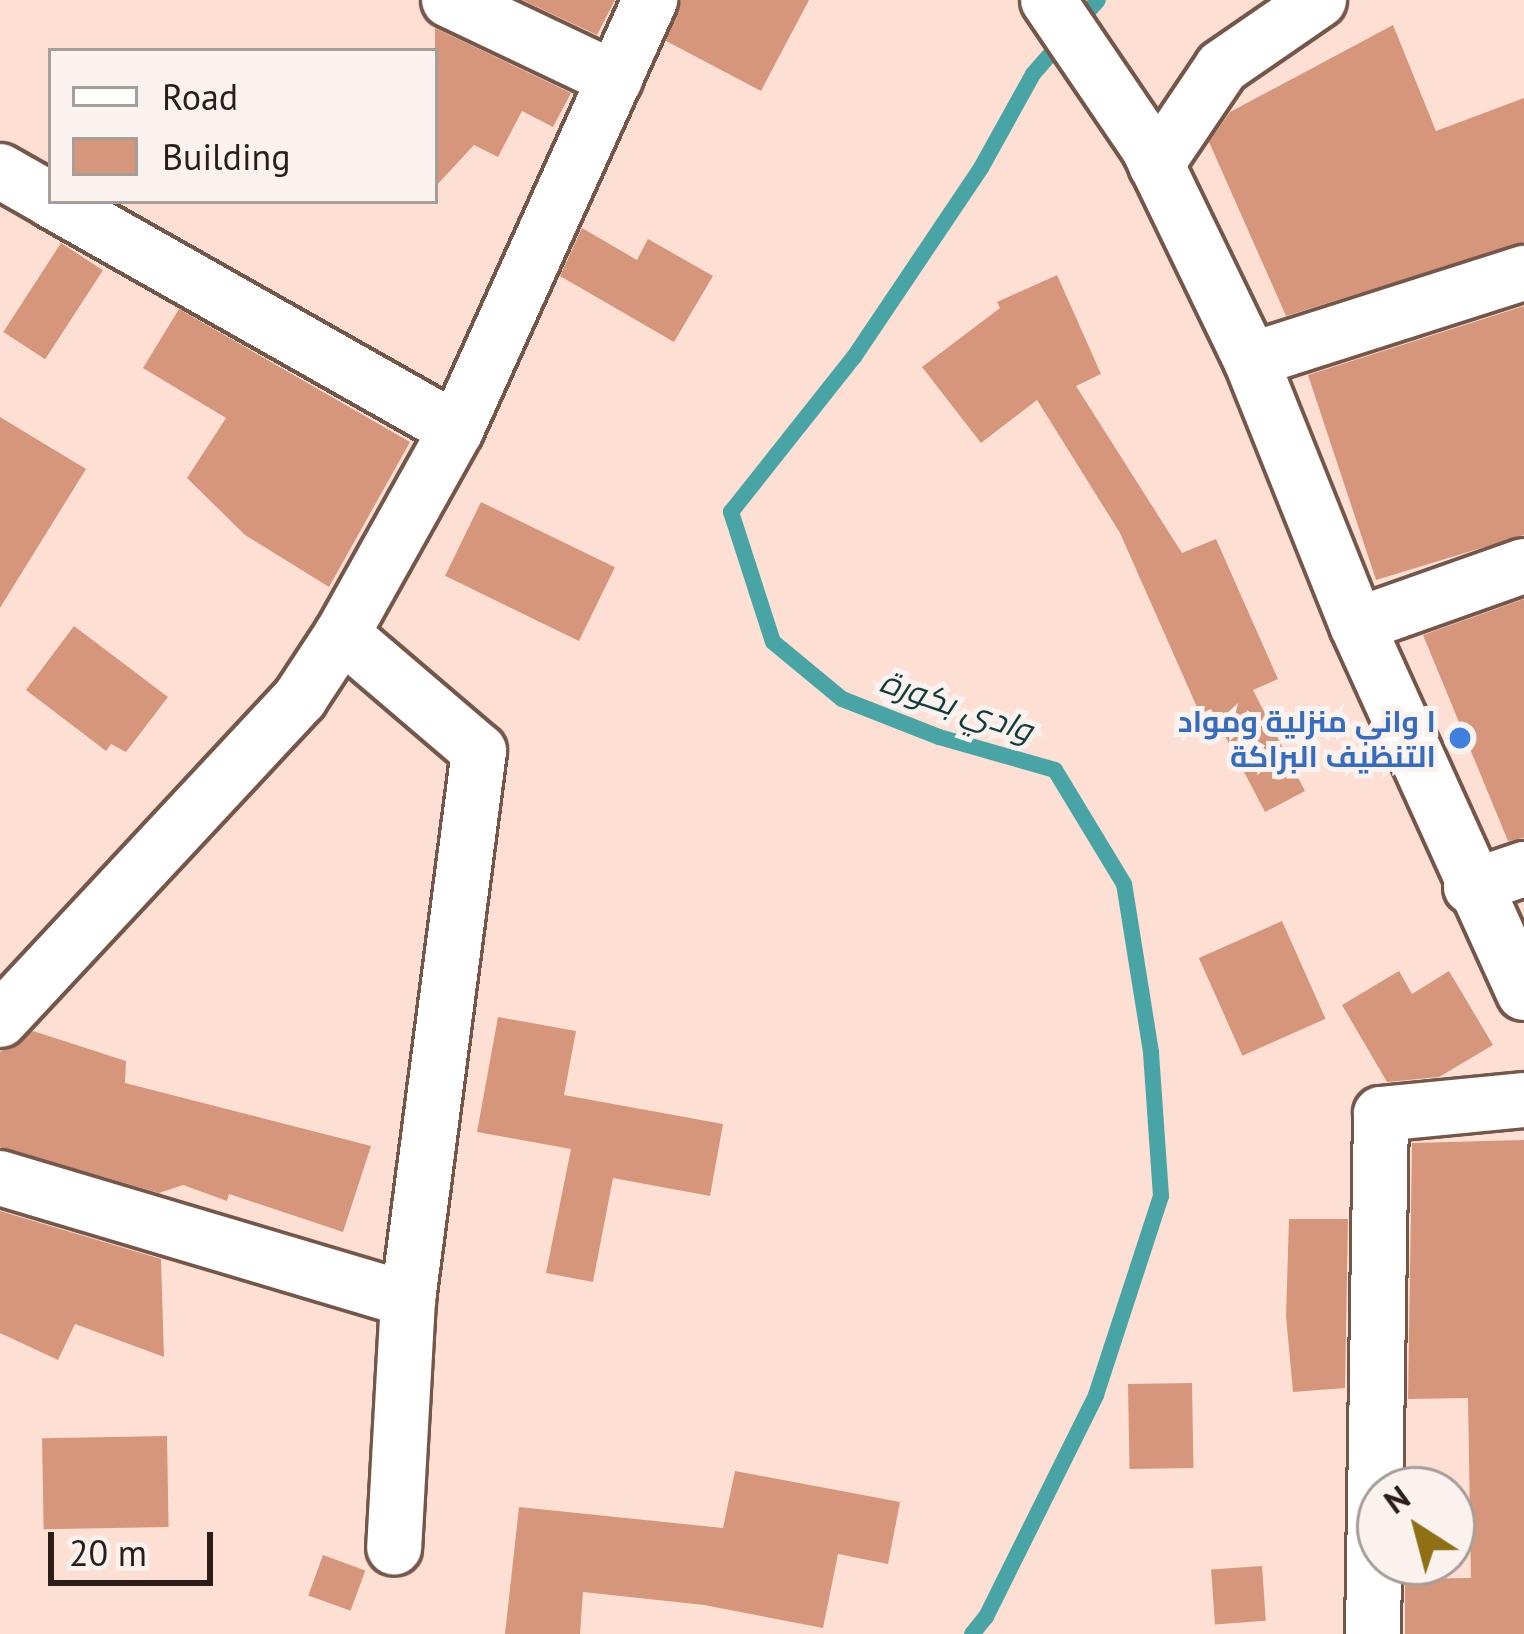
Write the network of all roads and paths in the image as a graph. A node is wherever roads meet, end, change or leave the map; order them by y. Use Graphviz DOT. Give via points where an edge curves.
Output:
graph roads {
  1 [pos="449,0"];
  2 [pos="650,0"];
  3 [pos="1319,0"];
  4 [pos="1049,1"];
  5 [pos="615,79"];
  6 [pos="1152,156"];
  7 [pos="0,172"];
  8 [pos="48,199"];
  9 [pos="57,204"];
  10 [pos="1524,274"];
  11 [pos="1250,360"];
  12 [pos="456,430"];
  13 [pos="1524,566"];
  14 [pos="1357,625"];
  15 [pos="342,634"];
  16 [pos="1524,869"];
  17 [pos="1471,887"];
  18 [pos="1524,993"];
  19 [pos="0,1020"];
  20 [pos="1524,1100"];
  21 [pos="0,1178"];
  22 [pos="408,1300"];
  23 [pos="394,1548"];
  24 [pos="1372,1634"];
  1 -- 5 [label="street"];
  2 -- 5 [label="street"];
  3 -- 6 [label="street" via="1222,67"];
  4 -- 6 [label="street"];
  5 -- 12 [label="street"];
  6 -- 11 [label="street"];
  7 -- 8 [label="street"];
  9 -- 12 [label="street"];
  10 -- 11 [label="street"];
  11 -- 14 [label="street"];
  12 -- 15 [label="street"];
  13 -- 14 [label="street"];
  14 -- 17 [label="street"];
  15 -- 19 [label="street" via="300,698"];
  15 -- 22 [label="street" via="479,751"];
  16 -- 17 [label="street"];
  17 -- 18 [label="street"];
  20 -- 24 [label="street" via="1381,1114"];
  21 -- 22 [label="street"];
  22 -- 23 [label="street"];
}
